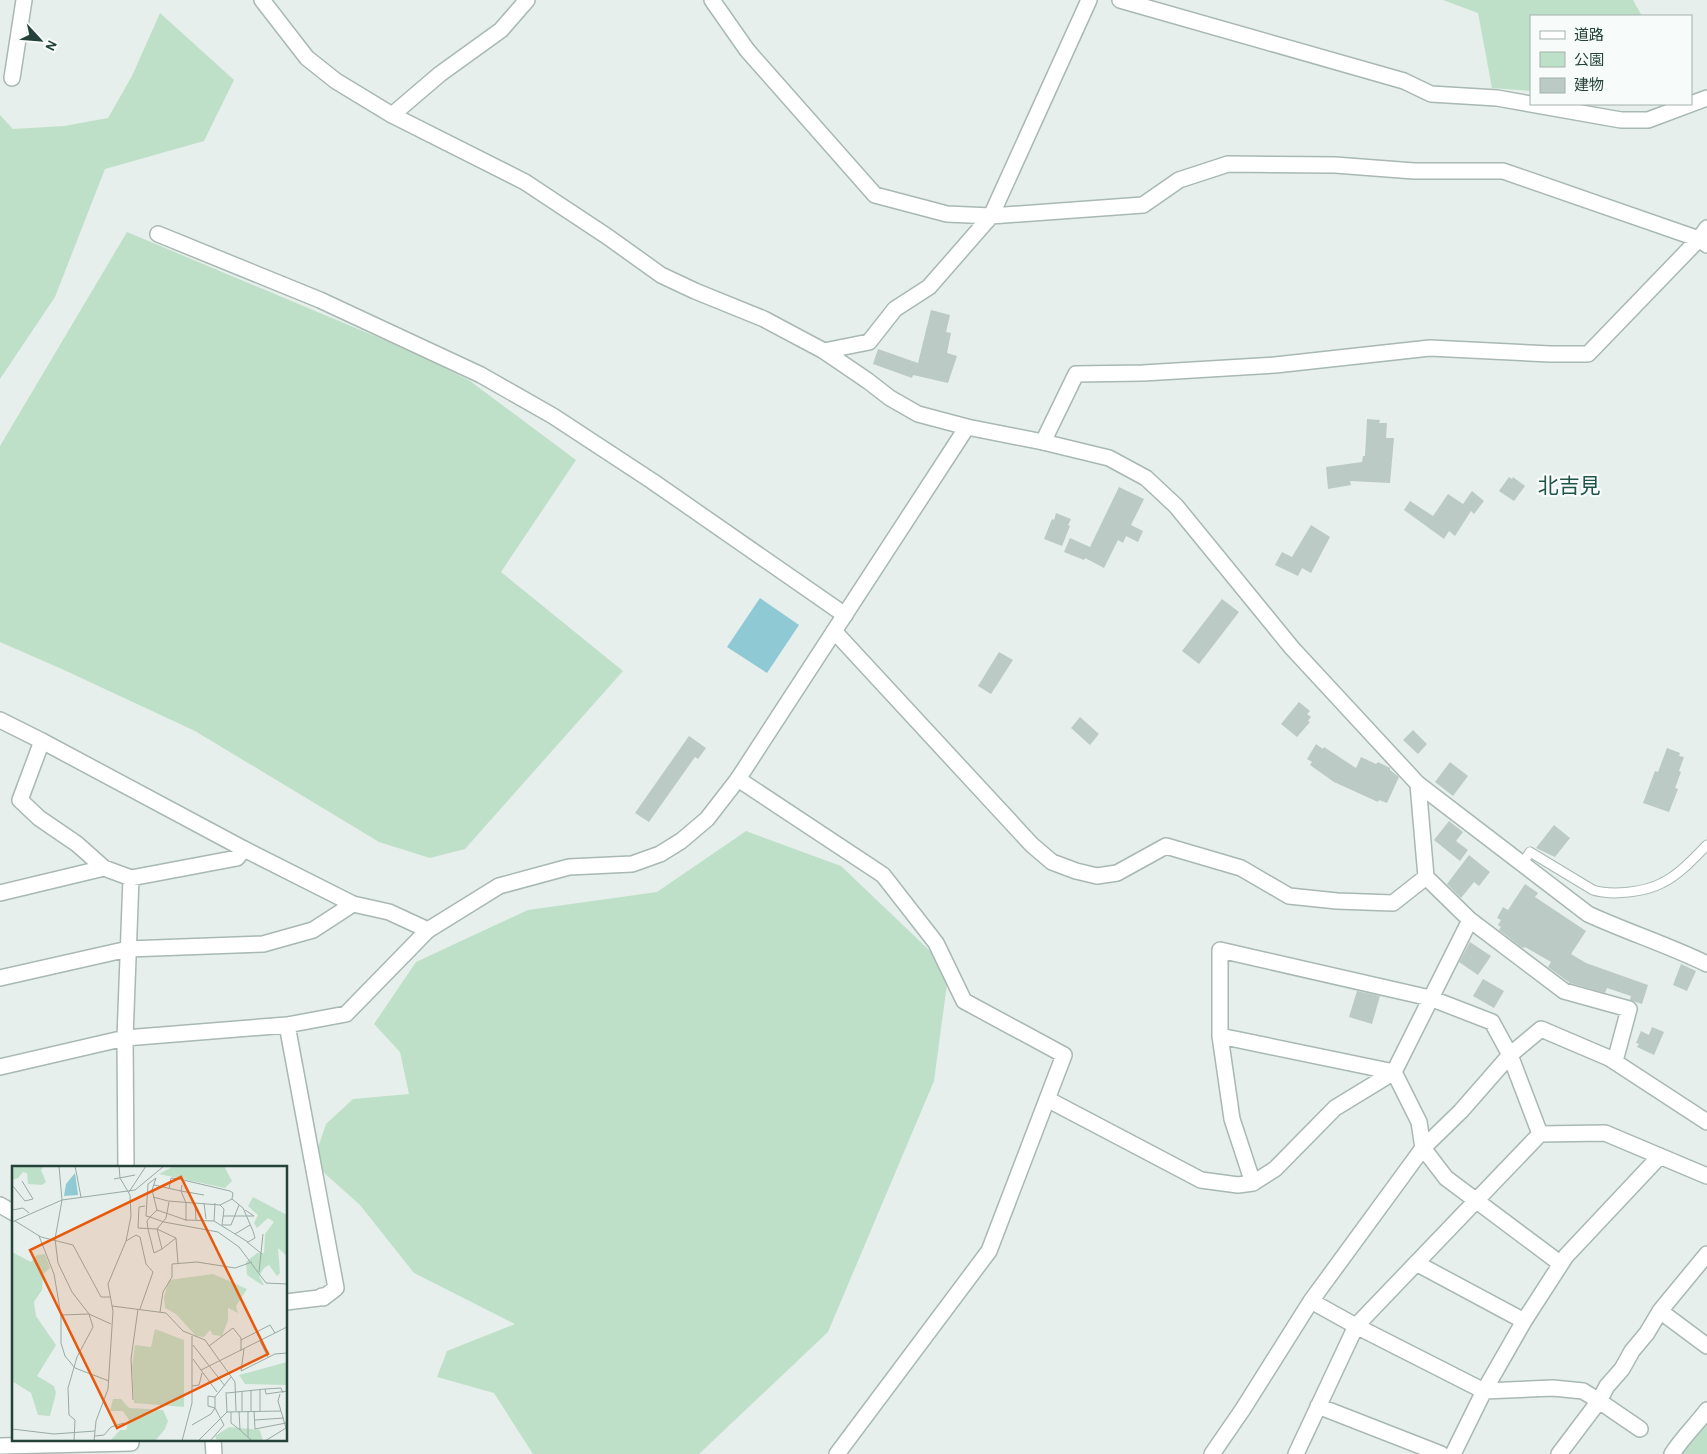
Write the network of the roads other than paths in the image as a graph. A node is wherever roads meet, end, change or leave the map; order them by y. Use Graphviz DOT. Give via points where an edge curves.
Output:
graph roads {
  1 [pos="24,0"];
  2 [pos="262,0"];
  3 [pos="527,0"];
  4 [pos="712,0"];
  5 [pos="1089,0"];
  6 [pos="1120,0"];
  7 [pos="12,78"];
  8 [pos="1707,98"];
  9 [pos="1530,104"];
  10 [pos="1692,104"];
  11 [pos="1536,105"];
  12 [pos="1688,105"];
  13 [pos="392,115"];
  14 [pos="991,216"];
  15 [pos="158,234"];
  16 [pos="1704,237"];
  17 [pos="824,351"];
  18 [pos="967,427"];
  19 [pos="1044,442"];
  20 [pos="844,615"];
  21 [pos="834,630"];
  22 [pos="0,720"];
  23 [pos="42,740"];
  24 [pos="738,779"];
  25 [pos="1418,784"];
  26 [pos="1707,845"];
  27 [pos="244,850"];
  28 [pos="1522,864"];
  29 [pos="104,868"];
  30 [pos="1426,877"];
  31 [pos="131,878"];
  32 [pos="0,893"];
  33 [pos="353,904"];
  34 [pos="1470,920"];
  35 [pos="428,930"];
  36 [pos="128,949"];
  37 [pos="1707,964"];
  38 [pos="0,978"];
  39 [pos="1430,998"];
  40 [pos="286,1026"];
  41 [pos="1220,1036"];
  42 [pos="125,1038"];
  43 [pos="1510,1055"];
  44 [pos="1615,1061"];
  45 [pos="0,1067"];
  46 [pos="1394,1072"];
  47 [pos="1047,1100"];
  48 [pos="1707,1122"];
  49 [pos="1540,1134"];
  50 [pos="1423,1148"];
  51 [pos="1660,1156"];
  52 [pos="126,1166"];
  53 [pos="1707,1176"];
  54 [pos="1252,1182"];
  55 [pos="1477,1200"];
  56 [pos="0,1205"];
  57 [pos="12,1212"];
  58 [pos="1707,1254"];
  59 [pos="1416,1263"];
  60 [pos="1561,1264"];
  61 [pos="1311,1301"];
  62 [pos="288,1302"];
  63 [pos="1660,1311"];
  64 [pos="1524,1321"];
  65 [pos="1356,1326"];
  66 [pos="1707,1346"];
  67 [pos="1484,1390"];
  68 [pos="1599,1401"];
  69 [pos="1318,1406"];
  70 [pos="1707,1410"];
  71 [pos="1640,1429"];
  72 [pos="0,1446"];
  73 [pos="131,1446"];
  74 [pos="837,1454"];
  75 [pos="1212,1454"];
  76 [pos="1296,1454"];
  77 [pos="1441,1454"];
  78 [pos="1454,1454"];
  79 [pos="1559,1454"];
  80 [pos="1672,1454"];
  1 -- 7 [label="street"];
  2 -- 13 [label="street" via="308,58 336,81"];
  3 -- 13 [label="street" via="502,30 440,74"];
  4 -- 14 [label="street" via="747,50 875,195 947,214"];
  5 -- 14 [label="street"];
  6 -- 9 [label="street" via="1404,81 1431,94 1497,98"];
  8 -- 10 [label="street"];
  11 -- 12 [label="street" via="1621,120 1648,120"];
  13 -- 17 [label="street" via="525,182 661,275 764,319"];
  14 -- 16 [label="street" via="1144,205 1178,180 1228,164 1335,165 1414,171 1503,171"];
  14 -- 17 [label="street" via="928,287 895,309 869,342"];
  15 -- 20 [label="street" via="320,300 481,375 552,416 652,481"];
  16 -- 19 [label="street" via="1588,354 1430,348 1276,365 1076,374"];
  17 -- 18 [label="street" via="918,414"];
  18 -- 19 [label="street"];
  18 -- 20 [label="street"];
  19 -- 25 [label="street" via="1109,458 1146,478 1176,506 1292,648"];
  20 -- 21 [label="street"];
  21 -- 24 [label="street"];
  21 -- 30 [label="street" via="1032,845 1052,862 1097,876 1117,873 1166,846 1241,868 1289,896 1337,901 1392,903"];
  22 -- 23 [label="street"];
  23 -- 27 [label="street"];
  23 -- 29 [label="street" via="20,800"];
  24 -- 35 [label="street" via="707,818 660,854 632,864 569,867 499,886"];
  24 -- 47 [label="street" via="883,875 936,942 964,1001 1064,1055"];
  25 -- 28 [label="street"];
  25 -- 30 [label="street"];
  26 -- 28 [label="lane" via="1662,883 1631,892 1593,890 1530,852"];
  27 -- 31 [label="street" via="237,858"];
  27 -- 33 [label="street"];
  28 -- 37 [label="street" via="1588,914"];
  29 -- 31 [label="street"];
  29 -- 32 [label="street"];
  30 -- 34 [label="street"];
  31 -- 36 [label="street"];
  33 -- 35 [label="street" via="389,912"];
  33 -- 36 [label="street" via="313,930 262,944"];
  34 -- 39 [label="street"];
  34 -- 44 [label="street" via="1564,991 1628,1009"];
  35 -- 40 [label="street" via="346,1014"];
  36 -- 38 [label="street"];
  36 -- 42 [label="street"];
  39 -- 41 [label="street" via="1220,950"];
  39 -- 43 [label="street" via="1492,1022"];
  39 -- 46 [label="street"];
  40 -- 42 [label="street"];
  40 -- 62 [label="street" via="336,1288 323,1298"];
  41 -- 46 [label="street"];
  41 -- 54 [label="street" via="1232,1119"];
  42 -- 45 [label="street"];
  42 -- 52 [label="street"];
  43 -- 44 [label="street" via="1541,1029"];
  43 -- 49 [label="street"];
  43 -- 50 [label="street"];
  44 -- 48 [label="street"];
  46 -- 50 [label="street" via="1419,1122"];
  46 -- 54 [label="street" via="1335,1108 1275,1169"];
  47 -- 54 [label="street" via="1201,1180 1238,1185"];
  47 -- 74 [label="street" via="990,1251"];
  49 -- 51 [label="street" via="1606,1133"];
  49 -- 55 [label="street"];
  50 -- 55 [label="street" via="1446,1178"];
  50 -- 61 [label="street"];
  51 -- 53 [label="street"];
  51 -- 60 [label="street"];
  55 -- 59 [label="street"];
  55 -- 60 [label="street"];
  56 -- 57 [label="street"];
  58 -- 63 [label="street"];
  59 -- 64 [label="street"];
  59 -- 65 [label="street"];
  60 -- 64 [label="street"];
  61 -- 65 [label="street"];
  61 -- 75 [label="street"];
  63 -- 66 [label="street"];
  63 -- 68 [label="street" via="1622,1369 1606,1386"];
  64 -- 67 [label="street"];
  65 -- 67 [label="street"];
  65 -- 69 [label="street"];
  67 -- 68 [label="street" via="1553,1388 1583,1392"];
  67 -- 78 [label="street"];
  68 -- 71 [label="street"];
  68 -- 79 [label="street"];
  69 -- 76 [label="street"];
  69 -- 77 [label="street"];
  70 -- 80 [label="street"];
  72 -- 73 [label="street"];
}
